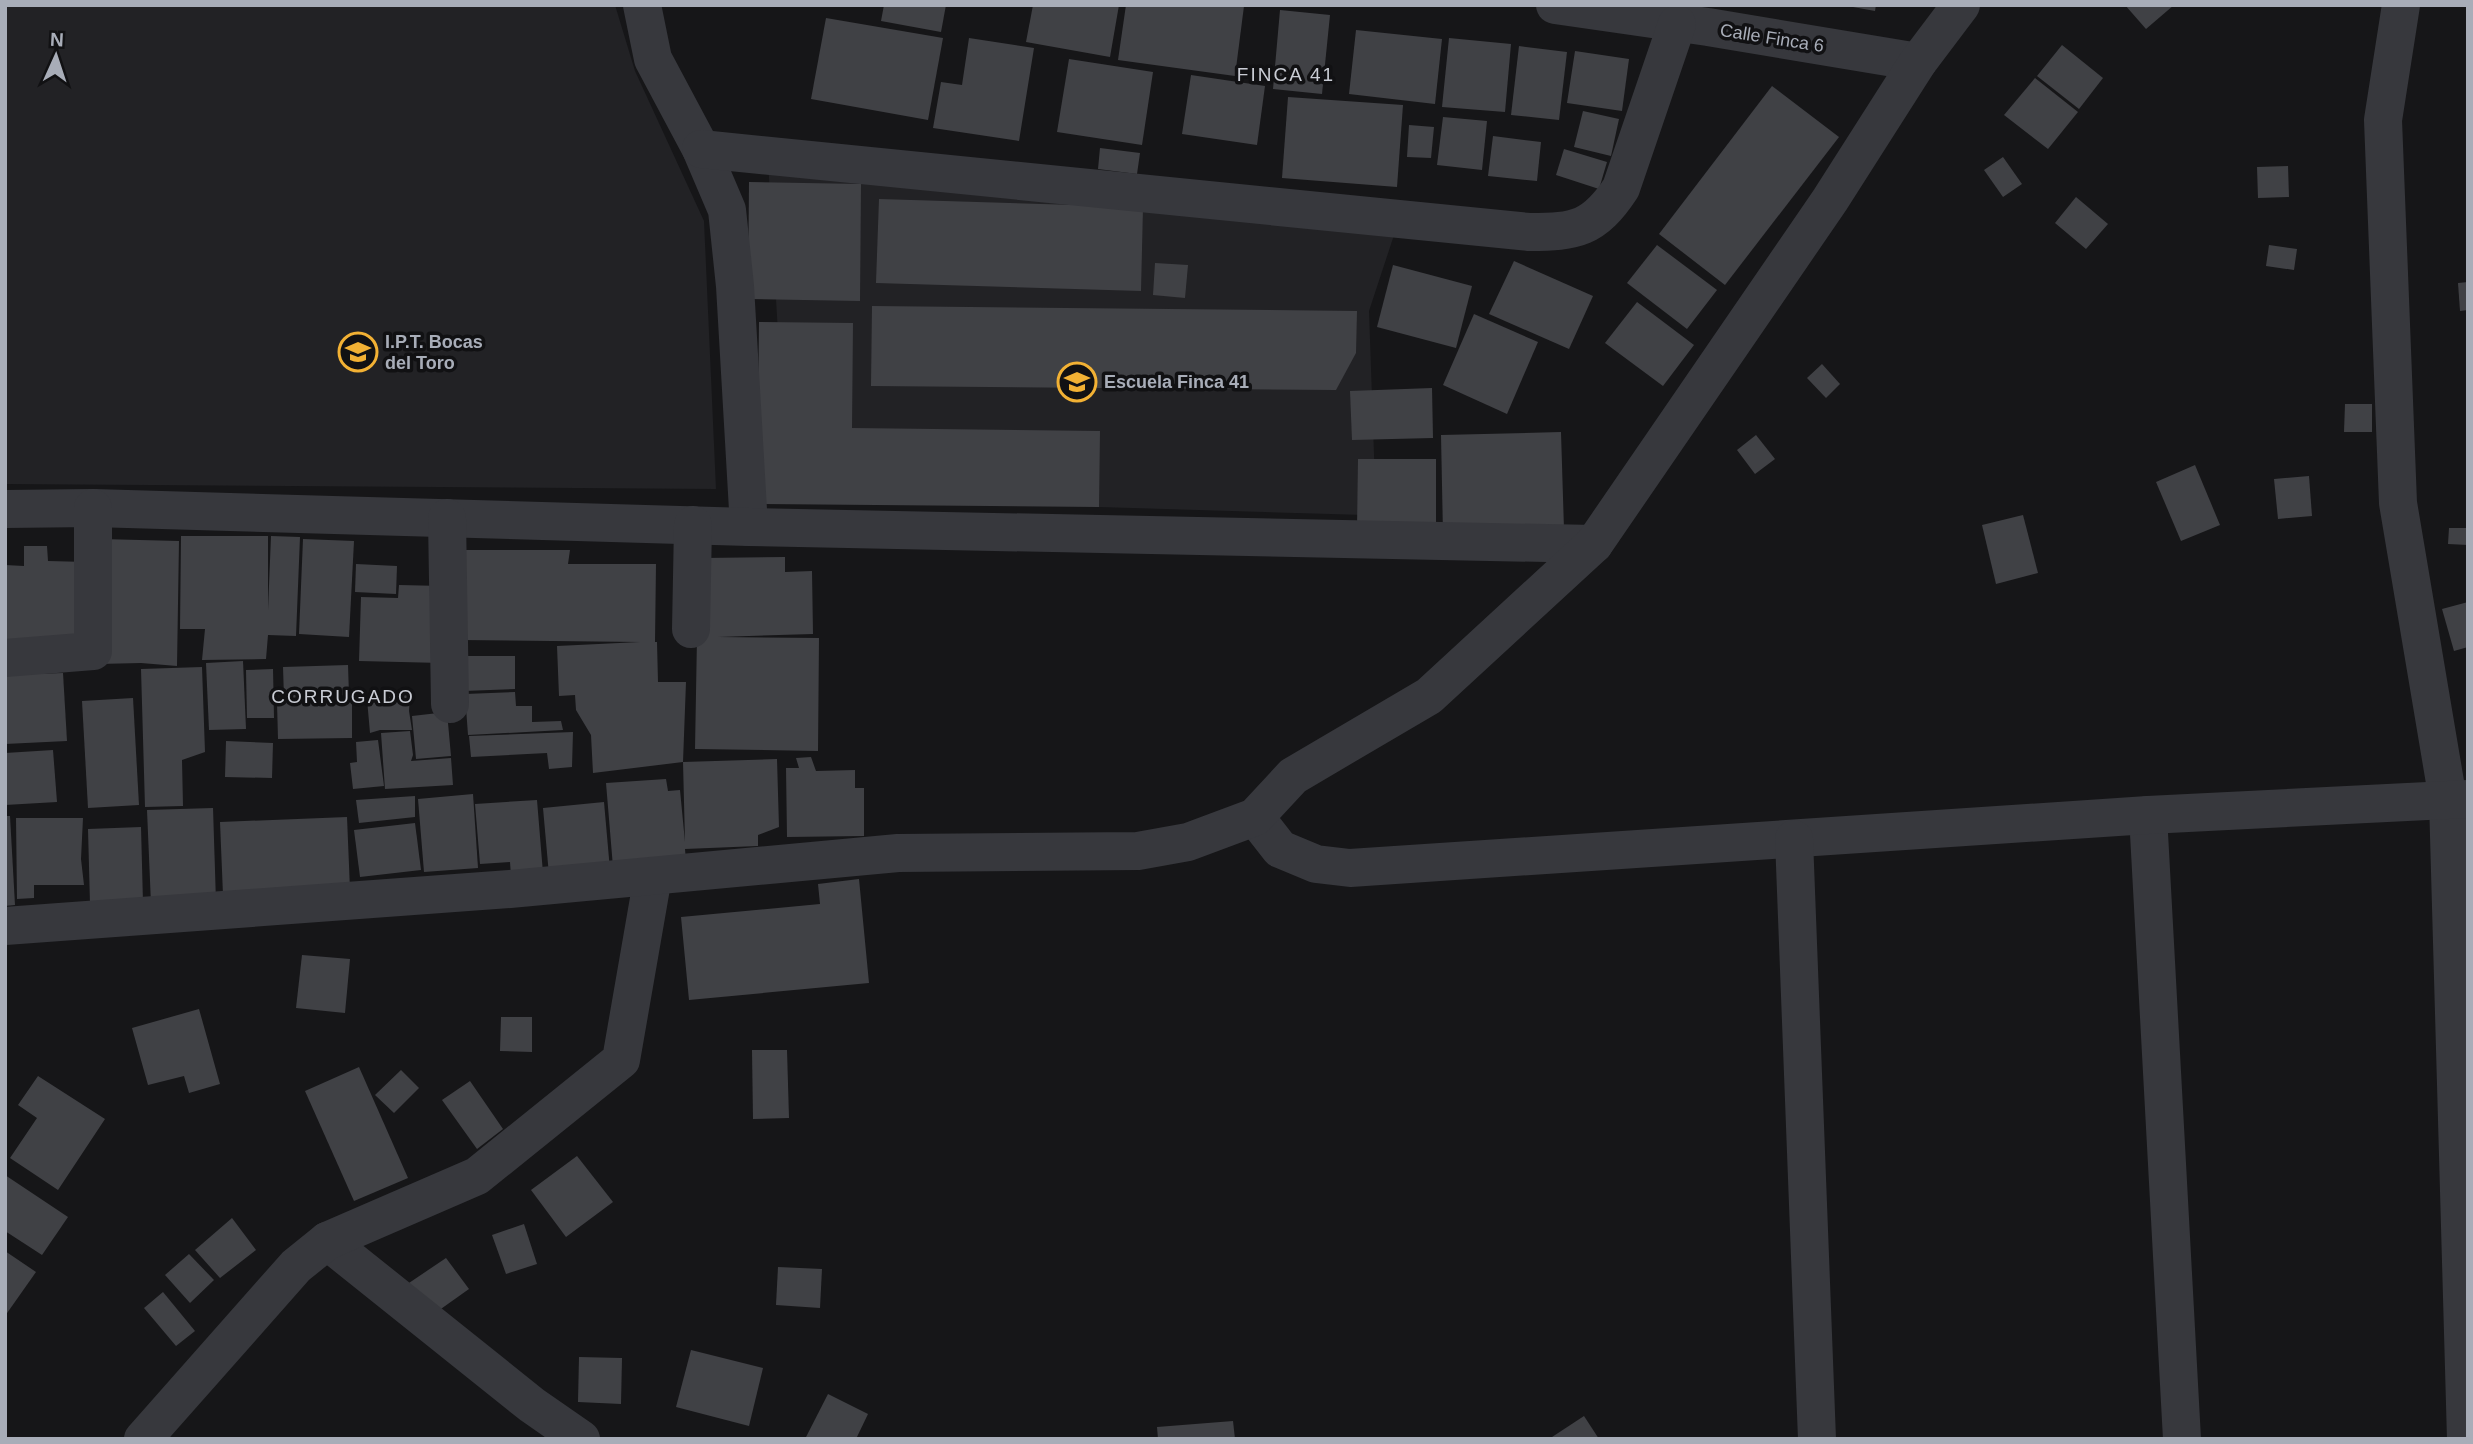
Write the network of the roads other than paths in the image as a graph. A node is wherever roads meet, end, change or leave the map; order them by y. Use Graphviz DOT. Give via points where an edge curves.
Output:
graph roads {
  1 [pos="642,5"];
  2 [pos="1555,5"];
  3 [pos="1962,5"];
  4 [pos="2401,5"];
  5 [pos="1698,19"];
  6 [pos="1918,62"];
  7 [pos="701,149"];
  8 [pos="93,508"];
  9 [pos="5,509"];
  10 [pos="447,518"];
  11 [pos="693,525"];
  12 [pos="749,527"];
  13 [pos="1594,544"];
  14 [pos="691,629"];
  15 [pos="5,658"];
  16 [pos="450,704"];
  17 [pos="2458,799"];
  18 [pos="2148,815"];
  19 [pos="1255,817"];
  20 [pos="1794,839"];
  21 [pos="653,876"];
  22 [pos="5,926"];
  23 [pos="327,1241"];
  24 [pos="142,1439"];
  25 [pos="581,1439"];
  26 [pos="1817,1439"];
  27 [pos="2182,1439"];
  28 [pos="2466,1439"];
  1 -- 7 [label="street" via="653,59"];
  2 -- 5 [label="street, Calle Finca 6"];
  3 -- 6 [label="street"];
  4 -- 17 [label="street" via="2383,120 2398,503"];
  5 -- 6 [label="street, Calle Finca 6"];
  5 -- 7 [label="street" via="1621,188 1607,209 1585,226 1557,232"];
  6 -- 13 [label="street" via="1830,200"];
  7 -- 12 [label="street" via="727,209"];
  8 -- 9 [label="street"];
  8 -- 10 [label="street"];
  8 -- 15 [label="street" via="93,651"];
  10 -- 11 [label="street"];
  10 -- 16 [label="street"];
  11 -- 12 [label="street"];
  11 -- 14 [label="street"];
  12 -- 13 [label="street"];
  13 -- 19 [label="street" via="1429,696 1293,776"];
  17 -- 18 [label="street"];
  17 -- 28 [label="street"];
  18 -- 20 [label="street"];
  18 -- 27 [label="street"];
  19 -- 20 [label="street" via="1280,849 1316,864 1350,868"];
  19 -- 21 [label="street" via="1188,842 1138,851 898,853"];
  20 -- 26 [label="street"];
  21 -- 22 [label="street"];
  21 -- 23 [label="street" via="621,1060 477,1176"];
  23 -- 24 [label="street" via="296,1266"];
  23 -- 25 [label="street"];
}
